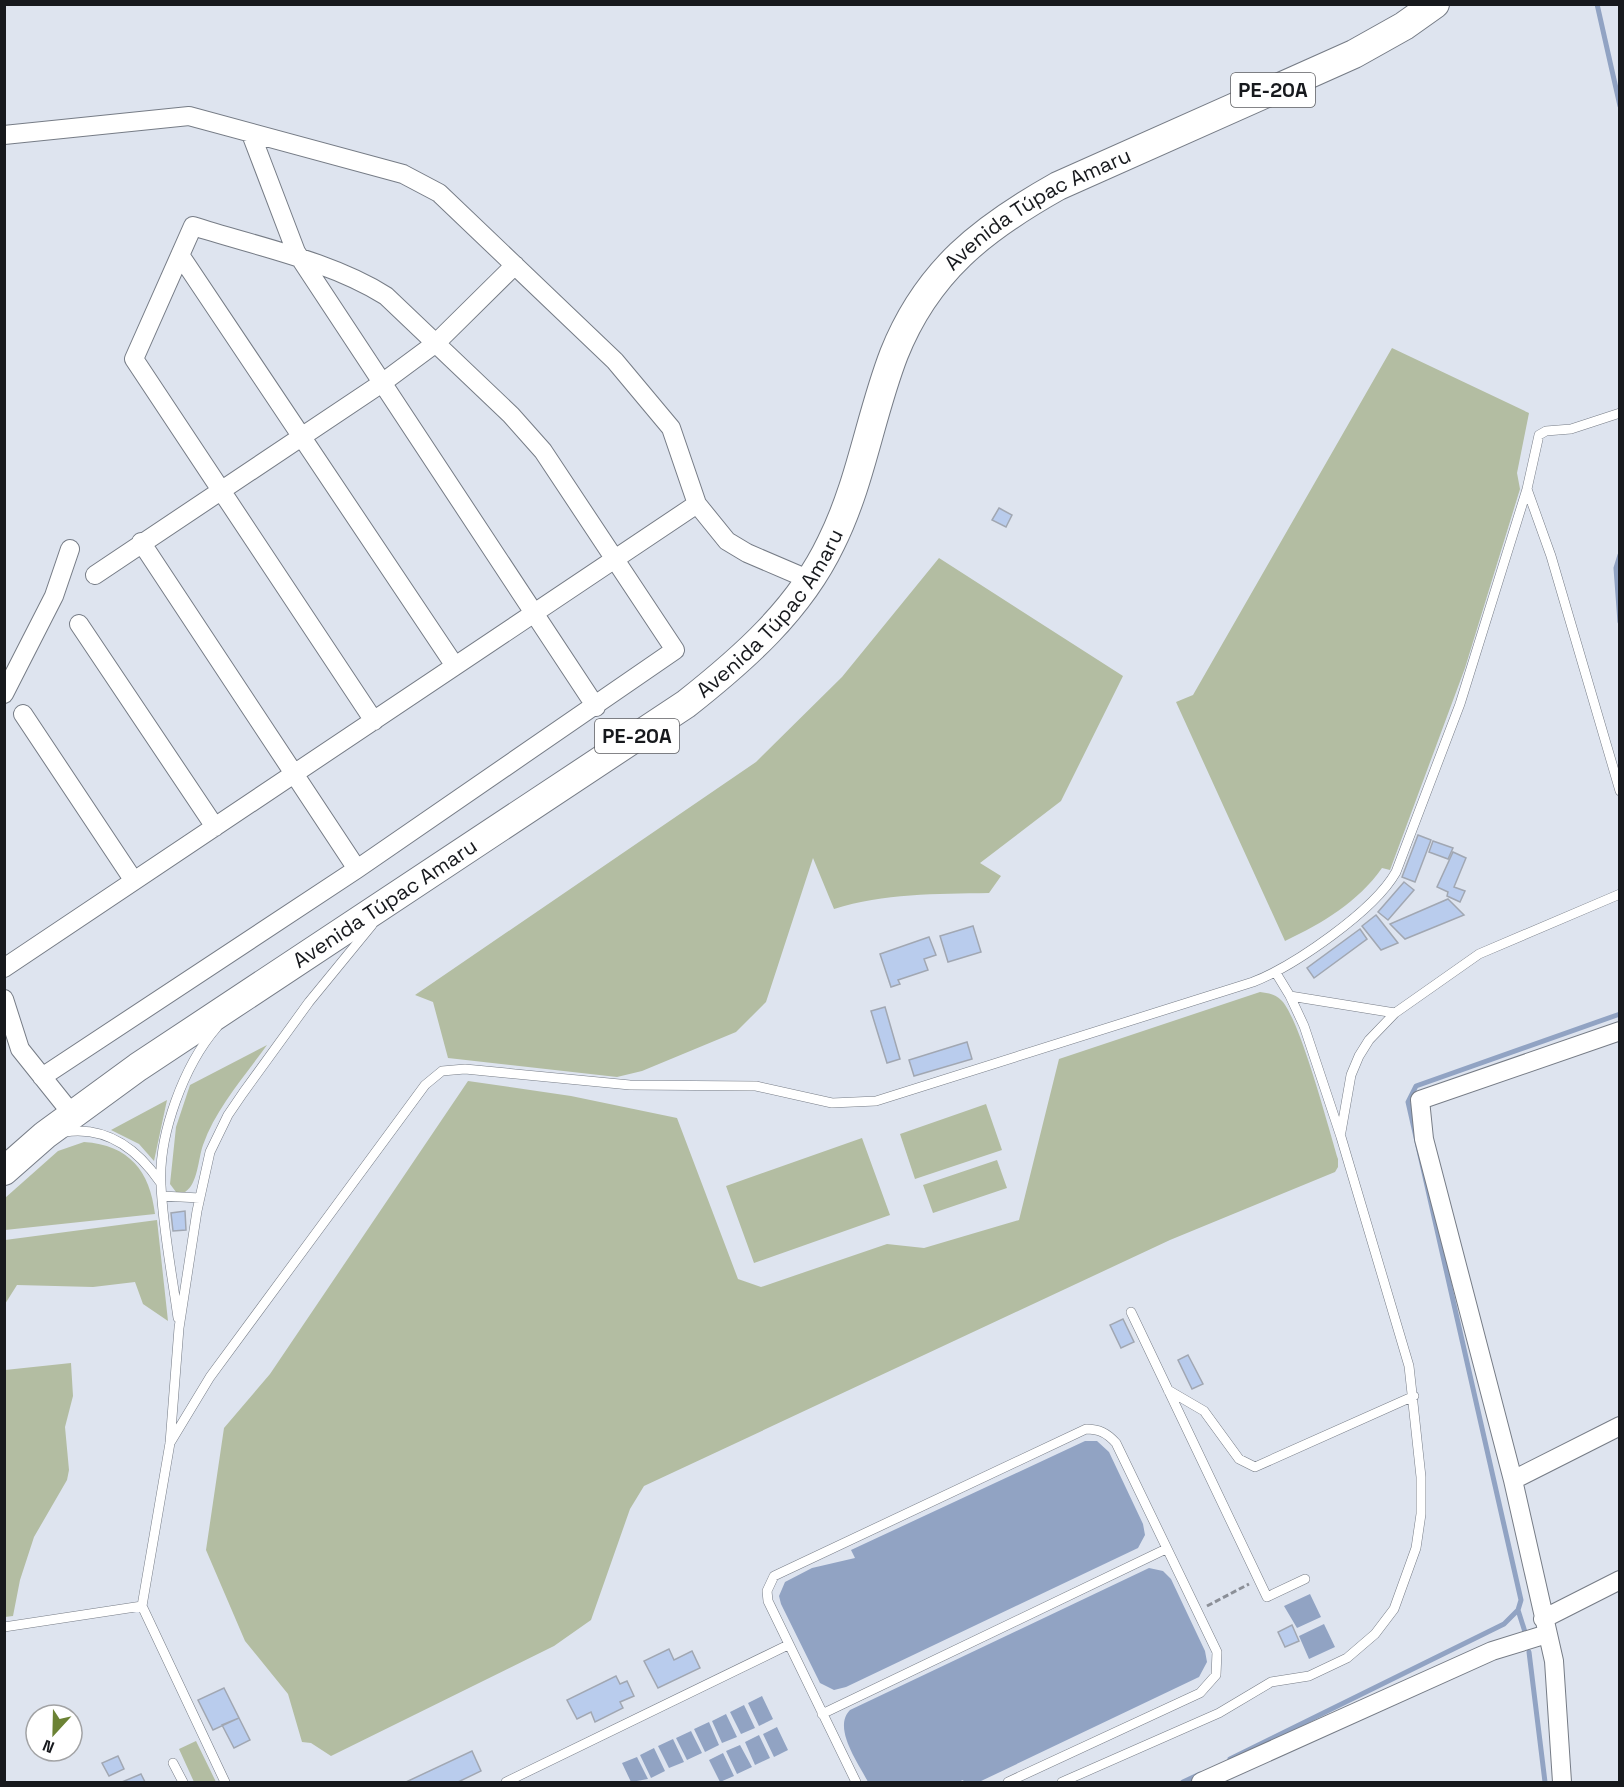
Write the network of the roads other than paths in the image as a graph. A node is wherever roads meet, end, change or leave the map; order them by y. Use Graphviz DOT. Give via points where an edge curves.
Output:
graph roads {
  1 [pos="1435,4"];
  2 [pos="251,134"];
  3 [pos="4,135"];
  4 [pos="180,255"];
  5 [pos="302,260"];
  6 [pos="515,265"];
  7 [pos="436,344"];
  8 [pos="382,383"];
  9 [pos="1620,413"];
  10 [pos="301,436"];
  11 [pos="1527,489"];
  12 [pos="220,490"];
  13 [pos="697,504"];
  14 [pos="141,542"];
  15 [pos="70,549"];
  16 [pos="615,559"];
  17 [pos="95,575"];
  18 [pos="810,580"];
  19 [pos="534,613"];
  20 [pos="79,624"];
  21 [pos="455,666"];
  22 [pos="4,694"];
  23 [pos="596,706"];
  24 [pos="23,714"];
  25 [pos="374,721"];
  26 [pos="294,774"];
  27 [pos="1620,791"];
  28 [pos="215,826"];
  29 [pos="357,869"];
  30 [pos="134,881"];
  31 [pos="1620,894"];
  32 [pos="395,897"];
  33 [pos="4,968"];
  34 [pos="1276,973"];
  35 [pos="1290,996"];
  36 [pos="242,998"];
  37 [pos="4,999"];
  38 [pos="1395,1013"];
  39 [pos="1620,1031"];
  40 [pos="42,1077"];
  41 [pos="72,1114"];
  42 [pos="45,1135"];
  43 [pos="1341,1137"];
  44 [pos="4,1171"];
  45 [pos="160,1182"];
  46 [pos="162,1196"];
  47 [pos="200,1198"];
  48 [pos="1131,1312"];
  49 [pos="179,1328"];
  50 [pos="1168,1390"];
  51 [pos="1414,1396"];
  52 [pos="1620,1426"];
  53 [pos="170,1443"];
  54 [pos="1513,1480"];
  55 [pos="1166,1549"];
  56 [pos="1305,1579"];
  57 [pos="1620,1581"];
  58 [pos="142,1606"];
  59 [pos="4,1627"];
  60 [pos="1545,1627"];
  61 [pos="788,1645"];
  62 [pos="822,1714"];
  63 [pos="173,1763"];
  64 [pos="183,1782"];
  65 [pos="225,1782"];
  66 [pos="506,1782"];
  67 [pos="856,1782"];
  68 [pos="1008,1782"];
  69 [pos="1062,1782"];
  70 [pos="1201,1782"];
  71 [pos="1562,1782"];
  1 -- 18 [label="highway, Avenida Túpac Amaru / PE-20A" via="1354,54 1058,186 970,243 935,281 912,316 894,354 847,509"];
  2 -- 3 [label="street" via="189,116"];
  2 -- 5 [label="street"];
  2 -- 6 [label="street" via="403,174 439,193"];
  4 -- 5 [label="street" via="193,226"];
  4 -- 10 [label="street"];
  4 -- 12 [label="street" via="134,359"];
  5 -- 7 [label="street" via="364,282 386,296"];
  5 -- 8 [label="street"];
  6 -- 7 [label="street"];
  6 -- 13 [label="street" via="615,361 671,428"];
  7 -- 8 [label="street"];
  7 -- 16 [label="street" via="543,451"];
  8 -- 10 [label="street"];
  8 -- 19 [label="street"];
  9 -- 11 [label="lane" via="1539,435"];
  10 -- 12 [label="street"];
  10 -- 21 [label="street"];
  11 -- 27 [label="lane" via="1551,556"];
  11 -- 34 [label="lane" via="1460,704 1396,872 1350,920"];
  12 -- 14 [label="street"];
  12 -- 25 [label="street"];
  13 -- 16 [label="street"];
  13 -- 18 [label="street" via="727,541"];
  14 -- 17 [label="street"];
  14 -- 26 [label="street"];
  15 -- 22 [label="street" via="54,596"];
  16 -- 19 [label="street"];
  16 -- 23 [label="street" via="675,650"];
  18 -- 32 [label="highway, Avenida Túpac Amaru / PE-20A" via="777,622 736,664 686,704"];
  19 -- 21 [label="street"];
  19 -- 23 [label="street"];
  20 -- 28 [label="street"];
  21 -- 25 [label="street"];
  23 -- 29 [label="street"];
  24 -- 30 [label="street"];
  25 -- 26 [label="street"];
  26 -- 28 [label="street"];
  26 -- 29 [label="street"];
  28 -- 30 [label="street"];
  29 -- 40 [label="street"];
  30 -- 33 [label="street"];
  31 -- 38 [label="lane" via="1479,954"];
  32 -- 36 [label="highway, Avenida Túpac Amaru / PE-20A"];
  32 -- 47 [label="lane" via="309,1002 228,1115 210,1152"];
  34 -- 35 [label="lane"];
  34 -- 53 [label="lane" via="876,1101 855,1104 832,1103 756,1086 630,1086 465,1069 442,1071 424,1085 210,1377"];
  35 -- 38 [label="lane"];
  35 -- 43 [label="lane"];
  36 -- 41 [label="highway, Avenida Túpac Amaru / PE-20A"];
  36 -- 45 [label="lane" via="214,1031 186,1076 170,1121"];
  37 -- 40 [label="street" via="20,1049"];
  38 -- 43 [label="lane" via="1359,1056 1346,1098"];
  39 -- 54 [label="street" via="1420,1100 1424,1139"];
  40 -- 41 [label="street"];
  41 -- 42 [label="highway, Avenida Túpac Amaru / PE-20A"];
  42 -- 44 [label="highway, Avenida Túpac Amaru / PE-20A"];
  42 -- 45 [label="lane" via="74,1131 109,1137 139,1154"];
  43 -- 51 [label="lane" via="1409,1366"];
  45 -- 46 [label="lane"];
  46 -- 47 [label="lane"];
  46 -- 49 [label="lane"];
  47 -- 49 [label="lane"];
  48 -- 50 [label="lane"];
  49 -- 53 [label="lane"];
  50 -- 51 [label="lane" via="1204,1411 1239,1459 1255,1467"];
  50 -- 56 [label="lane" via="1266,1597"];
  51 -- 69 [label="lane" via="1421,1477 1416,1548 1394,1609 1375,1634 1347,1658 1309,1676 1271,1682 1220,1713"];
  52 -- 54 [label="street"];
  53 -- 58 [label="lane"];
  54 -- 60 [label="street"];
  55 -- 61 [label="lane" via="1116,1443 1103,1431 1086,1429 774,1576 767,1591 768,1601"];
  55 -- 62 [label="lane"];
  55 -- 68 [label="lane" via="1217,1652 1216,1675 1210,1685"];
  57 -- 60 [label="street"];
  58 -- 59 [label="lane"];
  58 -- 65 [label="lane"];
  60 -- 70 [label="street"];
  60 -- 71 [label="street" via="1554,1660"];
  61 -- 62 [label="lane"];
  61 -- 66 [label="lane"];
  62 -- 67 [label="lane"];
  63 -- 64 [label="lane"];
}
